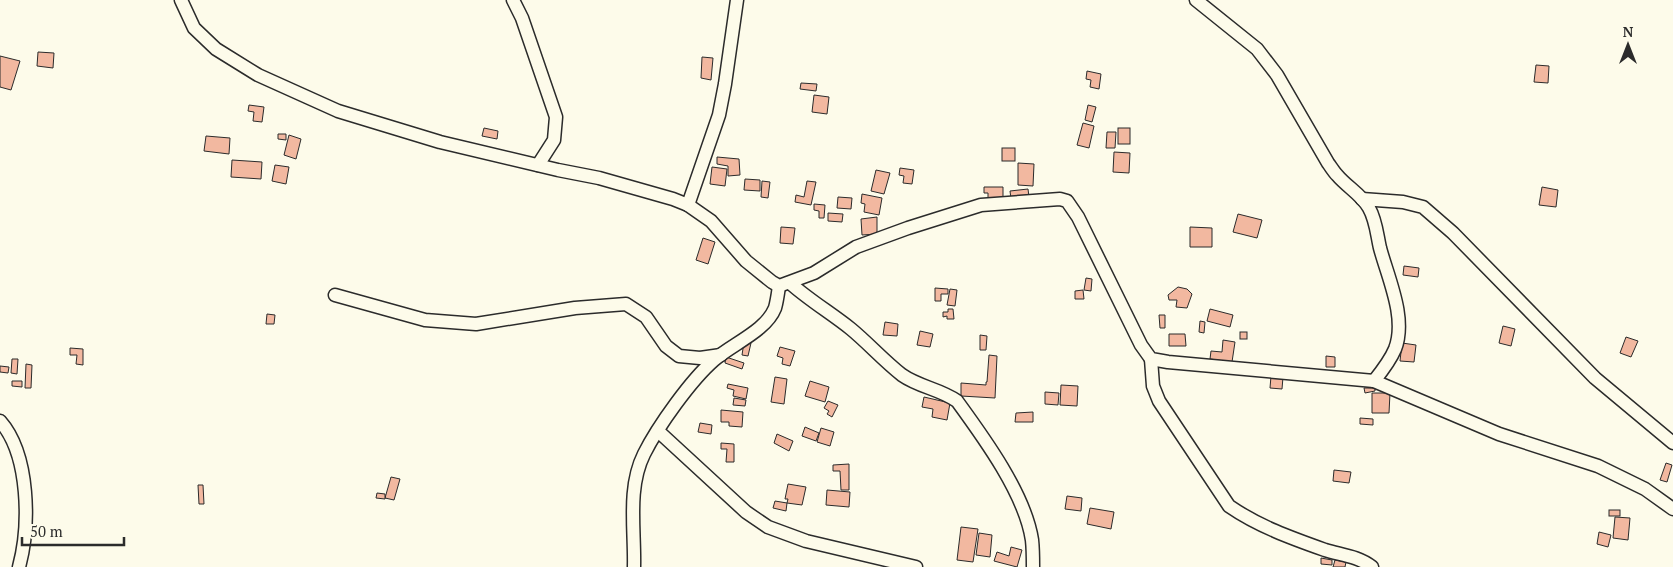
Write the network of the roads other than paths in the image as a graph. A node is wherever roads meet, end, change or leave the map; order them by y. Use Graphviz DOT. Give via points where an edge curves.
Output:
graph roads {
  1 [pos="181,0"];
  2 [pos="513,0"];
  3 [pos="737,0"];
  4 [pos="1196,0"];
  5 [pos="538,165"];
  6 [pos="1362,199"];
  7 [pos="688,205"];
  8 [pos="784,284"];
  9 [pos="335,295"];
  10 [pos="721,355"];
  11 [pos="1151,359"];
  12 [pos="1374,381"];
  13 [pos="0,421"];
  14 [pos="658,430"];
  15 [pos="1673,443"];
  16 [pos="1673,509"];
  17 [pos="19,567"];
  18 [pos="634,567"];
  19 [pos="916,567"];
  20 [pos="1033,567"];
  21 [pos="1372,567"];
  1 -- 5 [label="street" via="194,28 216,49 258,76 338,111 440,142"];
  2 -- 5 [label="street" via="556,117 554,140"];
  3 -- 7 [label="street" via="719,115"];
  4 -- 6 [label="street" via="1257,49 1277,74 1328,163"];
  5 -- 7 [label="street" via="599,178"];
  6 -- 12 [label="street" via="1374,216 1397,311 1395,348"];
  6 -- 15 [label="street" via="1423,207 1453,233 1595,378"];
  7 -- 8 [label="street" via="711,221 746,261 772,282"];
  8 -- 10 [label="street" via="765,323"];
  8 -- 11 [label="street" via="814,273 856,247 981,205 1060,199 1073,207 1141,345"];
  8 -- 20 [label="street" via="851,329 903,376 957,401 1022,506 1032,540"];
  9 -- 10 [label="street" via="425,320 476,324 575,308 626,304 646,317 666,346 679,356"];
  10 -- 14 [label="street" via="692,383"];
  11 -- 12 [label="street"];
  11 -- 21 [label="street" via="1153,386 1159,401 1229,506 1244,517 1291,538 1359,559"];
  12 -- 16 [label="street" via="1499,434 1598,466 1644,489"];
  13 -- 17 [label="street" via="17,456 26,495"];
  14 -- 18 [label="street" via="643,455 634,482"];
  14 -- 19 [label="street" via="746,512 768,526 806,541"];
}
